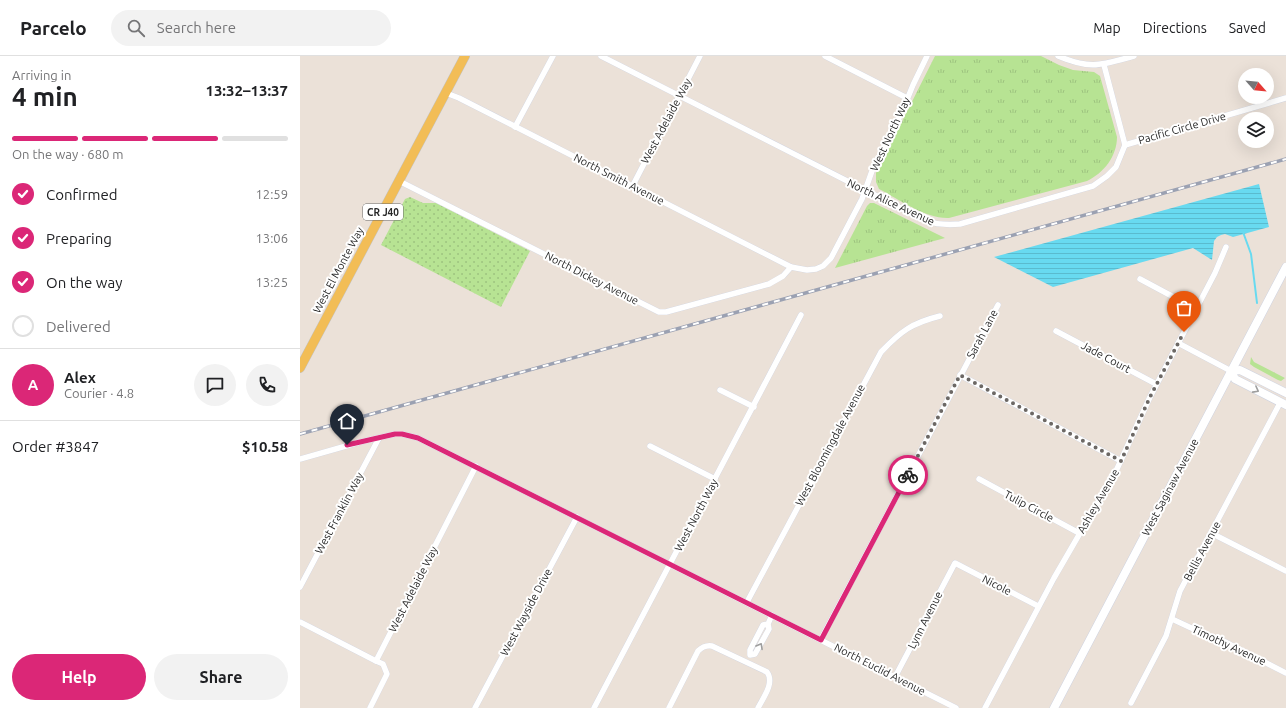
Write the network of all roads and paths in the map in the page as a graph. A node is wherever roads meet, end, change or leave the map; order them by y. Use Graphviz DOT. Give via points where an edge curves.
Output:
graph roads {
  1 [pos="465,56"];
  2 [pos="553,56"];
  3 [pos="601,56"];
  4 [pos="700,56"];
  5 [pos="825,56"];
  6 [pos="927,56"];
  7 [pos="1058,56"];
  8 [pos="1134,56"];
  9 [pos="1104,65"];
  10 [pos="446,93"];
  11 [pos="679,96"];
  12 [pos="907,98"];
  13 [pos="1286,98"];
  14 [pos="515,127"];
  15 [pos="1124,145"];
  16 [pos="399,181"];
  17 [pos="633,185"];
  18 [pos="866,191"];
  19 [pos="1226,247"];
  20 [pos="791,267"];
  21 [pos="1286,267"];
  22 [pos="1140,279"];
  23 [pos="998,304"];
  24 [pos="1196,309"];
  25 [pos="801,315"];
  26 [pos="940,316"];
  27 [pos="1056,330"];
  28 [pos="1178,343"];
  29 [pos="300,368"];
  30 [pos="1231,371"];
  31 [pos="960,375"];
  32 [pos="1156,384"];
  33 [pos="720,390"];
  34 [pos="1286,393"];
  35 [pos="1283,404"];
  36 [pos="754,407"];
  37 [pos="379,438"];
  38 [pos="650,446"];
  39 [pos="300,459"];
  40 [pos="1121,461"];
  41 [pos="476,466"];
  42 [pos="979,479"];
  43 [pos="715,480"];
  44 [pos="576,517"];
  45 [pos="1079,533"];
  46 [pos="1211,533"];
  47 [pos="955,563"];
  48 [pos="671,564"];
  49 [pos="1286,571"];
  50 [pos="300,587"];
  51 [pos="747,602"];
  52 [pos="1038,606"];
  53 [pos="772,615"];
  54 [pos="1172,619"];
  55 [pos="300,622"];
  56 [pos="821,640"];
  57 [pos="376,661"];
  58 [pos="747,663"];
  59 [pos="1286,672"];
  60 [pos="896,677"];
  61 [pos="1131,703"];
  62 [pos="370,708"];
  63 [pos="475,708"];
  64 [pos="594,708"];
  65 [pos="669,708"];
  66 [pos="758,708"];
  67 [pos="956,708"];
  68 [pos="986,708"];
  69 [pos="1054,708"];
  1 -- 10 [label="main road, West El Monte Way / CR J40"];
  2 -- 14 [label="street"];
  3 -- 11 [label="street, North Alice Avenue"];
  4 -- 11 [label="street, West Adelaide Way"];
  5 -- 12 [label="street"];
  6 -- 12 [label="street, West North Way"];
  7 -- 9 [label="street" via="1084,65"];
  8 -- 9 [label="street"];
  9 -- 15 [label="street"];
  10 -- 14 [label="street, North Smith Avenue"];
  10 -- 16 [label="main road, West El Monte Way / CR J40"];
  11 -- 17 [label="street, West Adelaide Way"];
  11 -- 18 [label="street, North Alice Avenue"];
  12 -- 18 [label="street, West North Way" via="872,171"];
  13 -- 15 [label="street, Pacific Circle Drive"];
  14 -- 17 [label="street, North Smith Avenue"];
  15 -- 18 [label="street, North Alice Avenue" via="1116,167 1093,186 960,224 926,221"];
  16 -- 20 [label="street, North Dickey Avenue" via="658,312 769,284 783,276"];
  16 -- 29 [label="main road, West El Monte Way / CR J40"];
  17 -- 20 [label="street, North Smith Avenue"];
  18 -- 20 [label="street, West North Way" via="828,262 807,270"];
  19 -- 24 [label="street, Ashley Avenue"];
  21 -- 30 [label="street, West Saginaw Avenue"];
  22 -- 24 [label="street"];
  23 -- 31 [label="street, Sarah Lane"];
  24 -- 28 [label="street, Ashley Avenue"];
  25 -- 36 [label="street, West North Way"];
  26 -- 51 [label="street, West Bloomingdale Avenue" via="908,327 881,352"];
  27 -- 32 [label="street, Jade Court"];
  28 -- 30 [label="street"];
  28 -- 32 [label="street, Ashley Avenue"];
  30 -- 34 [label="street" via="1240,370"];
  30 -- 35 [label="street, one-way" via="1235,379"];
  30 -- 69 [label="street, West Saginaw Avenue"];
  31 -- 40 [label="street"];
  31 -- 56 [label="street, Sarah Lane"];
  32 -- 40 [label="street, Ashley Avenue"];
  33 -- 36 [label="street"];
  35 -- 46 [label="street, Bellis Avenue"];
  36 -- 43 [label="street, West North Way"];
  37 -- 39 [label="street, North Euclid Avenue"];
  37 -- 41 [label="street, North Euclid Avenue" via="395,434 409,435"];
  37 -- 50 [label="street, West Franklin Way"];
  38 -- 43 [label="street"];
  40 -- 45 [label="street, Ashley Avenue"];
  41 -- 44 [label="street, North Euclid Avenue"];
  41 -- 57 [label="street, West Adelaide Way"];
  42 -- 45 [label="street, Tulip Circle"];
  43 -- 48 [label="street, West North Way"];
  44 -- 48 [label="street, North Euclid Avenue"];
  44 -- 63 [label="street, West Wayside Drive"];
  45 -- 52 [label="street, Ashley Avenue"];
  46 -- 49 [label="street"];
  46 -- 54 [label="street, Bellis Avenue" via="1180,591"];
  47 -- 52 [label="street, Nicole"];
  47 -- 60 [label="street, Lynn Avenue"];
  48 -- 51 [label="street, North Euclid Avenue"];
  48 -- 64 [label="street, West North Way"];
  51 -- 53 [label="street, North Euclid Avenue"];
  52 -- 68 [label="street, Ashley Avenue"];
  53 -- 56 [label="street, North Euclid Avenue"];
  53 -- 58 [label="street" via="768,624 763,625 750,650"];
  54 -- 59 [label="street, Timothy Avenue"];
  54 -- 61 [label="street, Bellis Avenue"];
  55 -- 57 [label="street"];
  56 -- 60 [label="street, North Euclid Avenue"];
  57 -- 62 [label="street" via="383,664 387,674"];
  58 -- 65 [label="street" via="712,646 702,647"];
  58 -- 66 [label="street" via="769,676 768,689"];
  60 -- 67 [label="street, North Euclid Avenue"];
}
